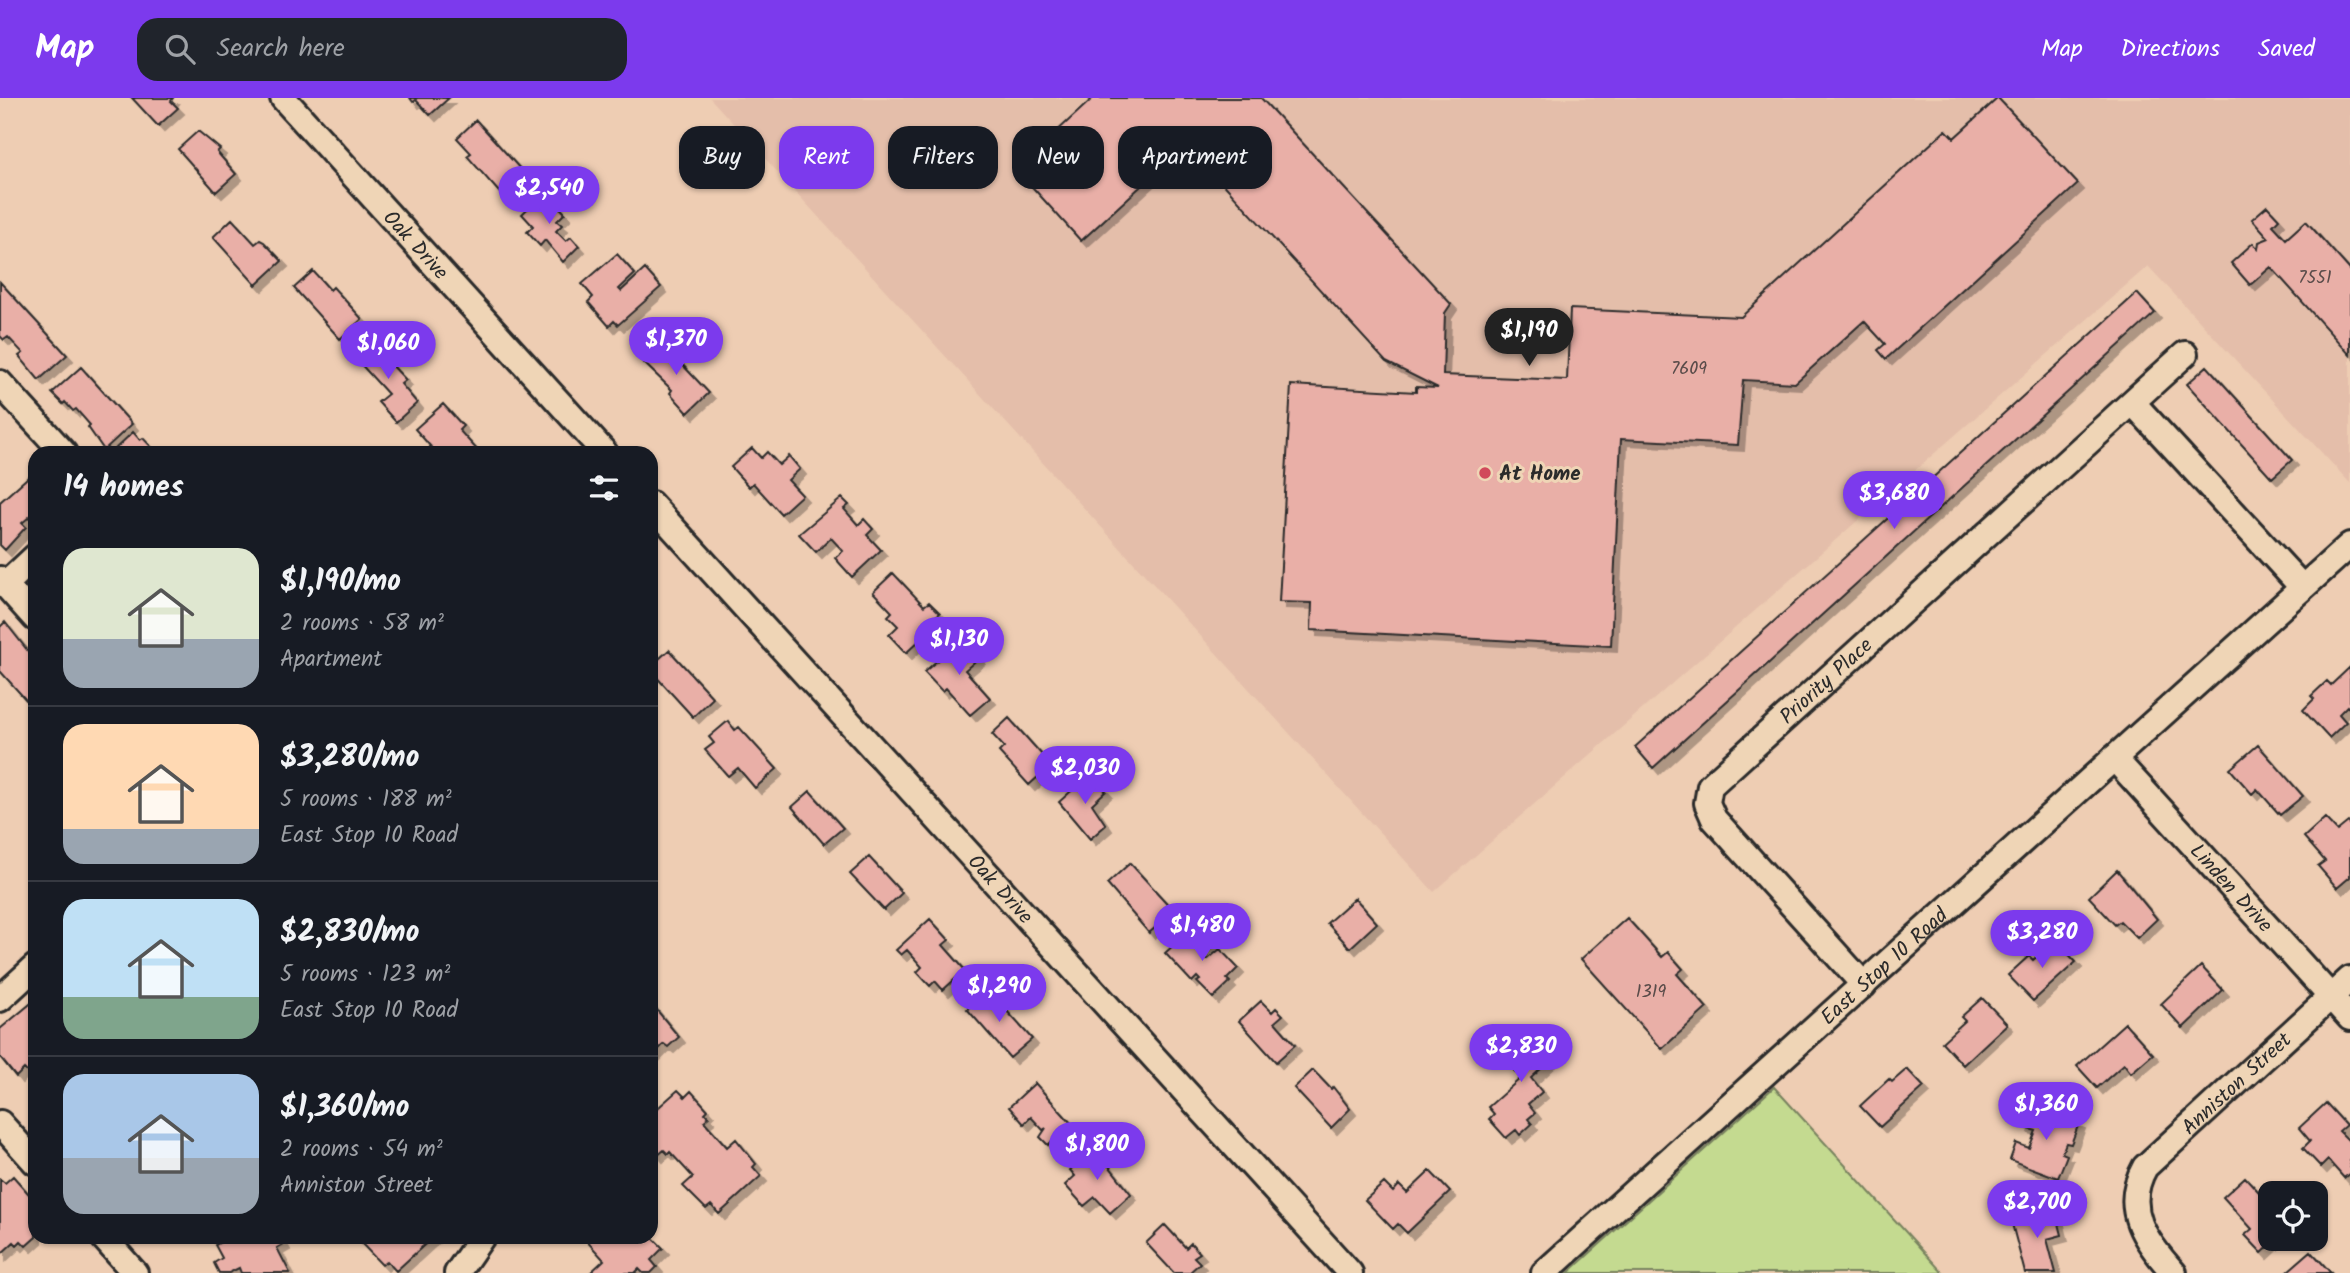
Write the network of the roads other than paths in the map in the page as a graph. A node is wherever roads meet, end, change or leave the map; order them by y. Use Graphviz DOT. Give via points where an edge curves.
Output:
graph roads {
  1 [pos="283,98"];
  2 [pos="2185,354"];
  3 [pos="0,383"];
  4 [pos="2133,403"];
  5 [pos="58,446"];
  6 [pos="599,446"];
  7 [pos="658,512"];
  8 [pos="2350,545"];
  9 [pos="28,562"];
  10 [pos="2,582"];
  11 [pos="2302,587"];
  12 [pos="28,610"];
  13 [pos="2114,758"];
  14 [pos="28,973"];
  15 [pos="2350,979"];
  16 [pos="1864,985"];
  17 [pos="2330,997"];
  18 [pos="0,999"];
  19 [pos="2350,1018"];
  20 [pos="0,1123"];
  21 [pos="28,1154"];
  22 [pos="109,1244"];
  23 [pos="477,1244"];
  24 [pos="135,1273"];
  25 [pos="457,1273"];
  26 [pos="1350,1273"];
  27 [pos="1544,1273"];
  28 [pos="2174,1273"];
  1 -- 6 [label="street, Oak Drive"];
  2 -- 4 [label="street, Priority Place"];
  3 -- 5 [label="street"];
  4 -- 11 [label="street"];
  4 -- 16 [label="street, Priority Place" via="1710,786 1707,803 1714,820"];
  7 -- 26 [label="street, Oak Drive"];
  8 -- 11 [label="street, East Stop 10 Road"];
  9 -- 10 [label="street"];
  10 -- 12 [label="street"];
  11 -- 13 [label="street, East Stop 10 Road"];
  13 -- 16 [label="street, East Stop 10 Road"];
  13 -- 17 [label="street, Linden Drive"];
  14 -- 18 [label="street"];
  15 -- 17 [label="street, Anniston Street"];
  16 -- 27 [label="street, East Stop 10 Road"];
  17 -- 19 [label="street, Linden Drive"];
  17 -- 28 [label="street, Anniston Street" via="2150,1160 2141,1174 2135,1196 2141,1231"];
  20 -- 21 [label="street"];
  22 -- 24 [label="street"];
  23 -- 25 [label="street"];
}
